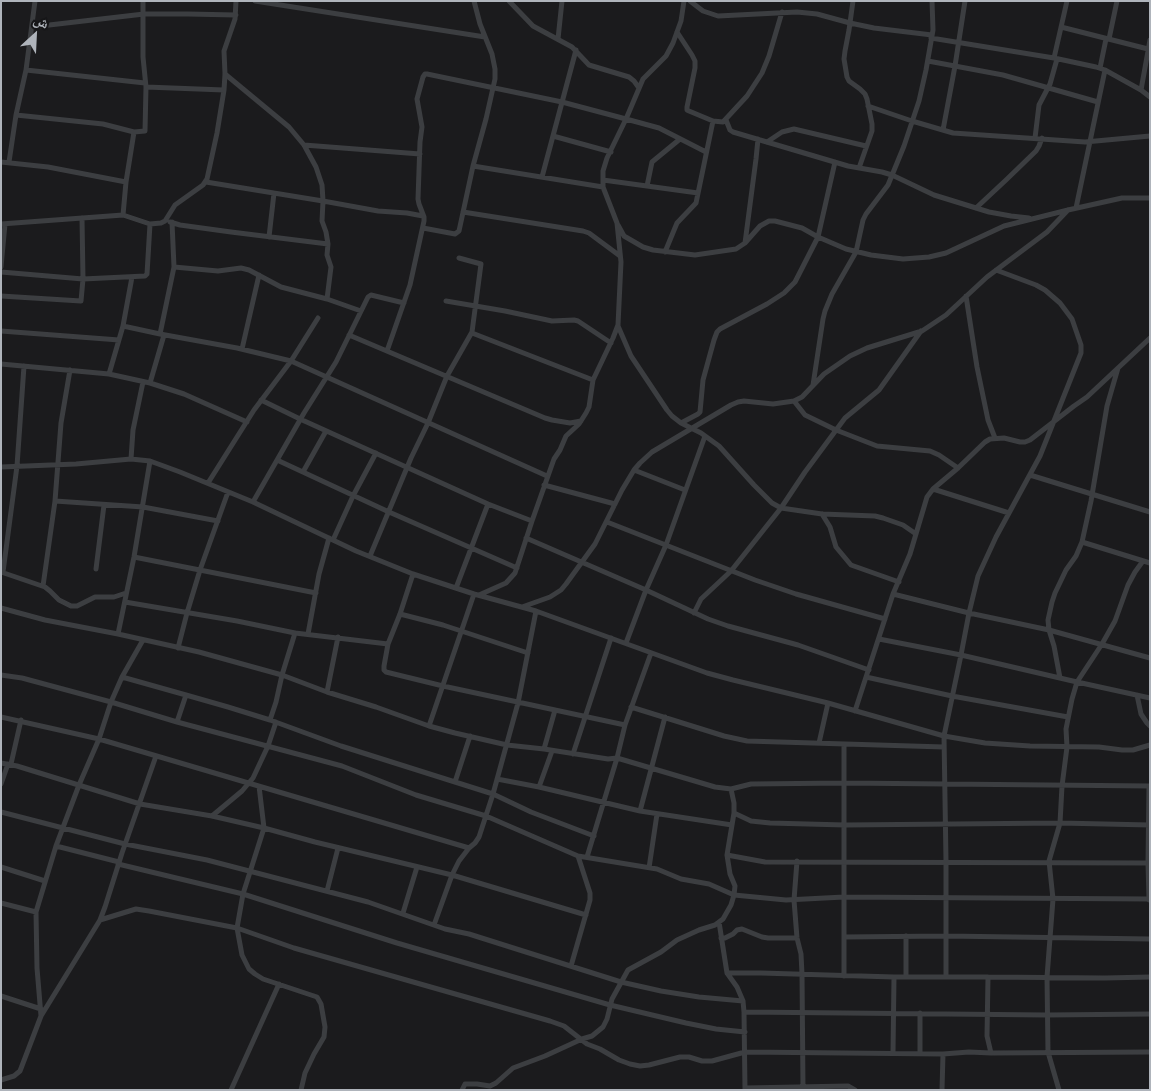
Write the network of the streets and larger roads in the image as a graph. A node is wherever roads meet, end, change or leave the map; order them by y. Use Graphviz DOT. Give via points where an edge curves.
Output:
graph roads {
  1 [pos="35,1"];
  2 [pos="144,1"];
  3 [pos="236,1"];
  4 [pos="255,1"];
  5 [pos="474,1"];
  6 [pos="509,1"];
  7 [pos="562,1"];
  8 [pos="684,1"];
  9 [pos="690,1"];
  10 [pos="853,1"];
  11 [pos="932,1"];
  12 [pos="965,1"];
  13 [pos="1067,1"];
  14 [pos="1117,1"];
  15 [pos="782,12"];
  16 [pos="144,14"];
  17 [pos="236,15"];
  18 [pos="850,23"];
  19 [pos="32,26"];
  20 [pos="1061,27"];
  21 [pos="678,32"];
  22 [pos="932,36"];
  23 [pos="485,37"];
  24 [pos="1108,39"];
  25 [pos="558,40"];
  26 [pos="1150,40"];
  27 [pos="959,42"];
  28 [pos="576,50"];
  29 [pos="1149,51"];
  30 [pos="1055,58"];
  31 [pos="928,62"];
  32 [pos="955,66"];
  33 [pos="1103,69"];
  34 [pos="26,70"];
  35 [pos="225,74"];
  36 [pos="146,85"];
  37 [pos="493,88"];
  38 [pos="639,88"];
  39 [pos="1048,88"];
  40 [pos="224,90"];
  41 [pos="1141,90"];
  42 [pos="1150,97"];
  43 [pos="562,102"];
  44 [pos="1098,102"];
  45 [pos="868,106"];
  46 [pos="16,115"];
  47 [pos="626,119"];
  48 [pos="726,120"];
  49 [pos="713,121"];
  50 [pos="912,121"];
  51 [pos="943,130"];
  52 [pos="134,132"];
  53 [pos="553,136"];
  54 [pos="1150,136"];
  55 [pos="1036,138"];
  56 [pos="1042,138"];
  57 [pos="680,139"];
  58 [pos="758,139"];
  59 [pos="1090,141"];
  60 [pos="767,142"];
  61 [pos="304,145"];
  62 [pos="866,146"];
  63 [pos="611,152"];
  64 [pos="706,152"];
  65 [pos="420,154"];
  66 [pos="1,162"];
  67 [pos="9,162"];
  68 [pos="835,162"];
  69 [pos="473,166"];
  70 [pos="859,168"];
  71 [pos="892,175"];
  72 [pos="542,177"];
  73 [pos="603,180"];
  74 [pos="126,182"];
  75 [pos="206,182"];
  76 [pos="647,186"];
  77 [pos="603,187"];
  78 [pos="274,193"];
  79 [pos="698,193"];
  80 [pos="1150,198"];
  81 [pos="323,201"];
  82 [pos="976,208"];
  83 [pos="1076,208"];
  84 [pos="1068,210"];
  85 [pos="463,212"];
  86 [pos="123,215"];
  87 [pos="423,216"];
  88 [pos="82,218"];
  89 [pos="1035,218"];
  90 [pos="165,221"];
  91 [pos="172,222"];
  92 [pos="617,223"];
  93 [pos="3,224"];
  94 [pos="150,224"];
  95 [pos="423,228"];
  96 [pos="269,237"];
  97 [pos="818,237"];
  98 [pos="745,243"];
  99 [pos="328,244"];
  100 [pos="665,252"];
  101 [pos="856,252"];
  102 [pos="620,256"];
  103 [pos="459,258"];
  104 [pos="1,267"];
  105 [pos="174,267"];
  106 [pos="996,270"];
  107 [pos="1,272"];
  108 [pos="259,275"];
  109 [pos="132,277"];
  110 [pos="83,279"];
  111 [pos="1,296"];
  112 [pos="966,296"];
  113 [pos="327,299"];
  114 [pos="446,301"];
  115 [pos="404,303"];
  116 [pos="475,306"];
  117 [pos="361,311"];
  118 [pos="318,318"];
  119 [pos="618,325"];
  120 [pos="123,326"];
  121 [pos="1,331"];
  122 [pos="922,331"];
  123 [pos="472,333"];
  124 [pos="349,334"];
  125 [pos="162,335"];
  126 [pos="1150,338"];
  127 [pos="119,340"];
  128 [pos="610,343"];
  129 [pos="242,349"];
  130 [pos="387,351"];
  131 [pos="291,361"];
  132 [pos="1,364"];
  133 [pos="24,366"];
  134 [pos="1118,367"];
  135 [pos="70,370"];
  136 [pos="109,374"];
  137 [pos="447,376"];
  138 [pos="326,377"];
  139 [pos="593,380"];
  140 [pos="143,382"];
  141 [pos="150,384"];
  142 [pos="813,386"];
  143 [pos="262,400"];
  144 [pos="794,402"];
  145 [pos="300,419"];
  146 [pos="581,421"];
  147 [pos="247,422"];
  148 [pos="1053,422"];
  149 [pos="428,423"];
  150 [pos="681,423"];
  151 [pos="692,429"];
  152 [pos="836,430"];
  153 [pos="326,431"];
  154 [pos="705,436"];
  155 [pos="996,438"];
  156 [pos="376,453"];
  157 [pos="131,459"];
  158 [pos="277,460"];
  159 [pos="150,461"];
  160 [pos="58,465"];
  161 [pos="17,466"];
  162 [pos="1,467"];
  163 [pos="407,467"];
  164 [pos="958,468"];
  165 [pos="634,470"];
  166 [pos="303,472"];
  167 [pos="1030,475"];
  168 [pos="547,476"];
  169 [pos="208,483"];
  170 [pos="544,485"];
  171 [pos="933,489"];
  172 [pos="685,490"];
  173 [pos="228,492"];
  174 [pos="1092,494"];
  175 [pos="353,496"];
  176 [pos="55,501"];
  177 [pos="253,502"];
  178 [pos="488,504"];
  179 [pos="615,504"];
  180 [pos="104,505"];
  181 [pos="143,507"];
  182 [pos="782,508"];
  183 [pos="389,512"];
  184 [pos="1150,512"];
  185 [pos="822,514"];
  186 [pos="1009,514"];
  187 [pos="218,521"];
  188 [pos="532,521"];
  189 [pos="607,522"];
  190 [pos="916,534"];
  191 [pos="526,538"];
  192 [pos="331,539"];
  193 [pos="1082,542"];
  194 [pos="666,545"];
  195 [pos="471,548"];
  196 [pos="370,556"];
  197 [pos="134,557"];
  198 [pos="1143,561"];
  199 [pos="582,563"];
  200 [pos="1150,563"];
  201 [pos="517,568"];
  202 [pos="96,569"];
  203 [pos="200,570"];
  204 [pos="731,571"];
  205 [pos="2,572"];
  206 [pos="413,574"];
  207 [pos="899,582"];
  208 [pos="43,586"];
  209 [pos="456,588"];
  210 [pos="646,590"];
  211 [pos="126,593"];
  212 [pos="316,593"];
  213 [pos="476,594"];
  214 [pos="893,594"];
  215 [pos="125,602"];
  216 [pos="522,607"];
  217 [pos="1,608"];
  218 [pos="536,611"];
  219 [pos="187,612"];
  220 [pos="694,613"];
  221 [pos="968,613"];
  222 [pos="400,614"];
  223 [pos="885,619"];
  224 [pos="1049,630"];
  225 [pos="462,632"];
  226 [pos="295,633"];
  227 [pos="118,634"];
  228 [pos="308,634"];
  229 [pos="338,637"];
  230 [pos="611,638"];
  231 [pos="879,639"];
  232 [pos="142,640"];
  233 [pos="388,644"];
  234 [pos="626,644"];
  235 [pos="1102,644"];
  236 [pos="178,648"];
  237 [pos="528,653"];
  238 [pos="651,653"];
  239 [pos="961,655"];
  240 [pos="1150,658"];
  241 [pos="869,670"];
  242 [pos="1,675"];
  243 [pos="282,675"];
  244 [pos="122,677"];
  245 [pos="866,677"];
  246 [pos="1060,678"];
  247 [pos="1077,682"];
  248 [pos="443,686"];
  249 [pos="327,692"];
  250 [pos="186,695"];
  251 [pos="1137,695"];
  252 [pos="952,696"];
  253 [pos="1150,698"];
  254 [pos="111,702"];
  255 [pos="518,703"];
  256 [pos="828,703"];
  257 [pos="631,707"];
  258 [pos="555,710"];
  259 [pos="855,711"];
  260 [pos="1,717"];
  261 [pos="586,717"];
  262 [pos="664,717"];
  263 [pos="1068,717"];
  264 [pos="22,720"];
  265 [pos="273,721"];
  266 [pos="177,722"];
  267 [pos="624,725"];
  268 [pos="429,726"];
  269 [pos="1150,726"];
  270 [pos="470,736"];
  271 [pos="944,736"];
  272 [pos="99,739"];
  273 [pos="819,743"];
  274 [pos="507,745"];
  275 [pos="844,745"];
  276 [pos="1150,745"];
  277 [pos="268,746"];
  278 [pos="944,747"];
  279 [pos="1067,747"];
  280 [pos="544,749"];
  281 [pos="552,751"];
  282 [pos="573,754"];
  283 [pos="156,756"];
  284 [pos="617,758"];
  285 [pos="1,763"];
  286 [pos="9,764"];
  287 [pos="652,767"];
  288 [pos="497,778"];
  289 [pos="455,782"];
  290 [pos="249,783"];
  291 [pos="844,783"];
  292 [pos="1,784"];
  293 [pos="79,785"];
  294 [pos="945,785"];
  295 [pos="259,786"];
  296 [pos="1062,786"];
  297 [pos="1150,786"];
  298 [pos="539,787"];
  299 [pos="731,789"];
  300 [pos="493,794"];
  301 [pos="604,803"];
  302 [pos="140,804"];
  303 [pos="640,811"];
  304 [pos="1,812"];
  305 [pos="734,813"];
  306 [pos="657,814"];
  307 [pos="212,816"];
  308 [pos="486,816"];
  309 [pos="1060,824"];
  310 [pos="732,825"];
  311 [pos="845,825"];
  312 [pos="945,825"];
  313 [pos="1149,826"];
  314 [pos="63,828"];
  315 [pos="264,828"];
  316 [pos="594,836"];
  317 [pos="125,844"];
  318 [pos="56,846"];
  319 [pos="338,848"];
  320 [pos="469,848"];
  321 [pos="727,855"];
  322 [pos="578,856"];
  323 [pos="588,857"];
  324 [pos="844,861"];
  325 [pos="946,861"];
  326 [pos="797,862"];
  327 [pos="1049,862"];
  328 [pos="118,863"];
  329 [pos="1149,863"];
  330 [pos="1,867"];
  331 [pos="417,867"];
  332 [pos="649,868"];
  333 [pos="251,871"];
  334 [pos="452,875"];
  335 [pos="46,881"];
  336 [pos="327,891"];
  337 [pos="243,894"];
  338 [pos="734,895"];
  339 [pos="844,897"];
  340 [pos="945,898"];
  341 [pos="1054,899"];
  342 [pos="794,900"];
  343 [pos="1149,900"];
  344 [pos="1,902"];
  345 [pos="36,912"];
  346 [pos="403,913"];
  347 [pos="586,915"];
  348 [pos="100,920"];
  349 [pos="719,922"];
  350 [pos="434,925"];
  351 [pos="237,928"];
  352 [pos="906,936"];
  353 [pos="946,936"];
  354 [pos="844,937"];
  355 [pos="721,938"];
  356 [pos="797,938"];
  357 [pos="1050,938"];
  358 [pos="1150,939"];
  359 [pos="571,966"];
  360 [pos="727,973"];
  361 [pos="802,974"];
  362 [pos="844,976"];
  363 [pos="988,976"];
  364 [pos="1150,976"];
  365 [pos="894,977"];
  366 [pos="906,977"];
  367 [pos="946,977"];
  368 [pos="1047,977"];
  369 [pos="621,982"];
  370 [pos="279,984"];
  371 [pos="1,996"];
  372 [pos="743,1001"];
  373 [pos="610,1005"];
  374 [pos="41,1009"];
  375 [pos="744,1012"];
  376 [pos="803,1012"];
  377 [pos="893,1013"];
  378 [pos="920,1013"];
  379 [pos="987,1014"];
  380 [pos="1150,1014"];
  381 [pos="1047,1015"];
  382 [pos="41,1016"];
  383 [pos="744,1032"];
  384 [pos="582,1039"];
  385 [pos="745,1052"];
  386 [pos="803,1052"];
  387 [pos="1048,1052"];
  388 [pos="1150,1052"];
  389 [pos="893,1053"];
  390 [pos="920,1053"];
  391 [pos="991,1053"];
  392 [pos="943,1054"];
  393 [pos="1,1080"];
  394 [pos="803,1088"];
  395 [pos="745,1089"];
  396 [pos="788,1089"];
  397 [pos="230,1090"];
  398 [pos="301,1090"];
  399 [pos="462,1090"];
  400 [pos="855,1090"];
  401 [pos="942,1090"];
  402 [pos="1059,1090"];
  1 -- 19 [label="street"];
  2 -- 16 [label="street"];
  3 -- 17 [label="street"];
  4 -- 23 [label="street"];
  5 -- 23 [label="street"];
  6 -- 25 [label="street" via="533,26"];
  7 -- 25 [label="street"];
  8 -- 21 [label="street"];
  9 -- 15 [label="street" via="703,11 718,16"];
  10 -- 18 [label="street"];
  11 -- 22 [label="street"];
  12 -- 27 [label="street"];
  13 -- 20 [label="street"];
  14 -- 24 [label="street"];
  15 -- 18 [label="street" via="806,12"];
  15 -- 48 [label="street" via="762,73"];
  16 -- 17 [label="street"];
  16 -- 19 [label="street"];
  16 -- 36 [label="street"];
  17 -- 35 [label="street" via="224,51"];
  18 -- 22 [label="street"];
  18 -- 45 [label="street" via="844,51 847,77 865,94"];
  19 -- 34 [label="street"];
  20 -- 24 [label="street"];
  20 -- 30 [label="street"];
  21 -- 38 [label="street" via="666,56 643,79"];
  21 -- 49 [label="street" via="695,61 687,110"];
  22 -- 27 [label="street"];
  22 -- 31 [label="street"];
  23 -- 37 [label="street" via="495,70"];
  24 -- 29 [label="street"];
  24 -- 33 [label="street"];
  25 -- 28 [label="street"];
  26 -- 29 [label="street"];
  27 -- 30 [label="street"];
  27 -- 32 [label="street"];
  28 -- 38 [label="street" via="589,65 629,77"];
  28 -- 43 [label="street"];
  29 -- 41 [label="street"];
  30 -- 33 [label="street"];
  30 -- 39 [label="street"];
  31 -- 32 [label="street"];
  31 -- 50 [label="street"];
  32 -- 39 [label="street"];
  32 -- 51 [label="street"];
  33 -- 41 [label="street"];
  33 -- 44 [label="street"];
  34 -- 36 [label="street"];
  34 -- 46 [label="street"];
  35 -- 40 [label="street"];
  35 -- 61 [label="street" via="282,119"];
  36 -- 40 [label="street"];
  36 -- 52 [label="street" via="145,130"];
  37 -- 43 [label="street"];
  37 -- 65 [label="street" via="424,74 417,99 422,127"];
  37 -- 69 [label="street"];
  38 -- 47 [label="street"];
  39 -- 44 [label="street"];
  39 -- 55 [label="street" via="1039,105"];
  40 -- 75 [label="street"];
  41 -- 42 [label="street"];
  43 -- 47 [label="street"];
  43 -- 53 [label="street"];
  44 -- 59 [label="street"];
  45 -- 50 [label="street"];
  45 -- 62 [label="street" via="872,131"];
  46 -- 52 [label="street" via="103,124"];
  46 -- 67 [label="street"];
  47 -- 57 [label="street" via="659,128"];
  47 -- 63 [label="street"];
  48 -- 49 [label="street"];
  48 -- 58 [label="street" via="731,131"];
  49 -- 64 [label="street"];
  50 -- 51 [label="street"];
  50 -- 71 [label="street"];
  51 -- 55 [label="street"];
  52 -- 74 [label="street"];
  53 -- 63 [label="street"];
  53 -- 72 [label="street"];
  54 -- 59 [label="street"];
  55 -- 56 [label="street"];
  56 -- 59 [label="street"];
  56 -- 82 [label="street" via="1036,151"];
  57 -- 64 [label="street"];
  57 -- 76 [label="street" via="652,162"];
  58 -- 60 [label="street"];
  58 -- 98 [label="street"];
  59 -- 83 [label="street"];
  60 -- 62 [label="street" via="782,132 794,129"];
  60 -- 68 [label="street"];
  61 -- 65 [label="street"];
  61 -- 81 [label="street" via="320,178"];
  62 -- 70 [label="street"];
  63 -- 73 [label="street"];
  64 -- 79 [label="street"];
  65 -- 87 [label="street" via="418,199"];
  66 -- 67 [label="street"];
  67 -- 74 [label="street"];
  68 -- 70 [label="street"];
  68 -- 97 [label="street"];
  69 -- 72 [label="street"];
  69 -- 85 [label="street"];
  70 -- 71 [label="street"];
  71 -- 82 [label="street" via="934,195"];
  71 -- 101 [label="street" via="866,214"];
  72 -- 77 [label="street"];
  73 -- 76 [label="street"];
  73 -- 77 [label="street"];
  74 -- 86 [label="street"];
  75 -- 78 [label="street"];
  75 -- 90 [label="street" via="175,204"];
  76 -- 79 [label="street"];
  77 -- 92 [label="street"];
  78 -- 81 [label="street"];
  78 -- 96 [label="street"];
  79 -- 100 [label="street" via="694,206 677,223"];
  80 -- 83 [label="street" via="1122,198"];
  81 -- 87 [label="street"];
  81 -- 99 [label="street" via="322,221"];
  82 -- 89 [label="street"];
  83 -- 84 [label="street"];
  84 -- 89 [label="street"];
  84 -- 106 [label="street" via="1048,232"];
  85 -- 95 [label="street" via="455,234"];
  85 -- 102 [label="street" via="584,231"];
  86 -- 88 [label="street"];
  86 -- 94 [label="street"];
  87 -- 95 [label="street"];
  88 -- 93 [label="street"];
  88 -- 110 [label="street"];
  89 -- 101 [label="street" via="1004,226 946,253 928,257 903,259"];
  90 -- 91 [label="street"];
  90 -- 94 [label="street"];
  91 -- 96 [label="street"];
  91 -- 105 [label="street"];
  92 -- 100 [label="street" via="628,239 643,248"];
  92 -- 102 [label="street"];
  93 -- 104 [label="street"];
  94 -- 109 [label="street" via="147,274"];
  95 -- 115 [label="street"];
  96 -- 99 [label="street"];
  97 -- 98 [label="street" via="802,228 769,221"];
  97 -- 101 [label="street"];
  97 -- 150 [label="street" via="791,287 768,304 717,332 703,380 700,412"];
  98 -- 100 [label="street" via="736,249 695,255"];
  99 -- 113 [label="street" via="331,267"];
  101 -- 142 [label="street" via="825,311"];
  102 -- 119 [label="street"];
  103 -- 116 [label="street" via="482,264"];
  105 -- 108 [label="street" via="218,271 241,268"];
  105 -- 125 [label="street"];
  106 -- 112 [label="street"];
  106 -- 148 [label="street" via="1045,290 1072,319 1081,353"];
  107 -- 110 [label="street"];
  108 -- 113 [label="street" via="281,287"];
  108 -- 129 [label="street"];
  109 -- 110 [label="street"];
  109 -- 120 [label="street"];
  110 -- 111 [label="street" via="80,302"];
  112 -- 122 [label="street"];
  112 -- 155 [label="street" via="988,420"];
  113 -- 117 [label="street"];
  114 -- 116 [label="street"];
  115 -- 117 [label="street" via="371,295"];
  115 -- 130 [label="street"];
  116 -- 123 [label="street"];
  116 -- 128 [label="street" via="552,321 578,321"];
  117 -- 124 [label="street"];
  118 -- 131 [label="street"];
  119 -- 128 [label="street"];
  119 -- 150 [label="street" via="631,356 667,410"];
  120 -- 125 [label="street"];
  120 -- 127 [label="street"];
  121 -- 127 [label="street"];
  122 -- 142 [label="street" via="860,351 829,370"];
  122 -- 152 [label="street" via="879,390 850,413"];
  123 -- 137 [label="street"];
  123 -- 139 [label="street"];
  124 -- 130 [label="street"];
  124 -- 138 [label="street"];
  125 -- 129 [label="street"];
  125 -- 141 [label="street"];
  126 -- 134 [label="street"];
  127 -- 136 [label="street"];
  128 -- 139 [label="street"];
  129 -- 131 [label="street"];
  130 -- 137 [label="street"];
  131 -- 138 [label="street"];
  131 -- 143 [label="street"];
  132 -- 133 [label="street"];
  133 -- 135 [label="street"];
  133 -- 161 [label="street"];
  134 -- 148 [label="street" via="1087,397"];
  134 -- 174 [label="street" via="1107,406"];
  135 -- 136 [label="street"];
  135 -- 160 [label="street"];
  136 -- 140 [label="street"];
  137 -- 146 [label="street" via="552,420"];
  137 -- 149 [label="street"];
  138 -- 145 [label="street"];
  138 -- 149 [label="street"];
  139 -- 146 [label="street" via="588,410"];
  140 -- 141 [label="street"];
  140 -- 157 [label="street"];
  141 -- 147 [label="street" via="184,394"];
  142 -- 144 [label="street"];
  143 -- 145 [label="street"];
  143 -- 147 [label="street"];
  144 -- 151 [label="street" via="738,402"];
  144 -- 152 [label="street" via="805,415"];
  145 -- 153 [label="street"];
  145 -- 158 [label="street"];
  146 -- 168 [label="street" via="566,436"];
  147 -- 169 [label="street"];
  148 -- 155 [label="street" via="1025,442"];
  148 -- 167 [label="street"];
  149 -- 163 [label="street"];
  149 -- 168 [label="street"];
  150 -- 151 [label="street"];
  151 -- 154 [label="street"];
  151 -- 165 [label="street" via="652,452"];
  152 -- 164 [label="street" via="877,446 930,451"];
  152 -- 182 [label="street"];
  153 -- 156 [label="street"];
  153 -- 166 [label="street"];
  154 -- 172 [label="street"];
  154 -- 182 [label="street" via="720,446 767,499"];
  155 -- 164 [label="street" via="985,442"];
  156 -- 163 [label="street"];
  156 -- 175 [label="street"];
  157 -- 159 [label="street"];
  157 -- 160 [label="street"];
  158 -- 166 [label="street"];
  158 -- 177 [label="street"];
  159 -- 169 [label="street"];
  159 -- 181 [label="street"];
  160 -- 161 [label="street"];
  160 -- 176 [label="street"];
  161 -- 162 [label="street"];
  161 -- 205 [label="street"];
  163 -- 178 [label="street"];
  163 -- 183 [label="street"];
  164 -- 171 [label="street"];
  165 -- 172 [label="street"];
  165 -- 179 [label="street"];
  166 -- 175 [label="street"];
  167 -- 174 [label="street"];
  167 -- 186 [label="street"];
  168 -- 170 [label="street"];
  169 -- 173 [label="street"];
  170 -- 179 [label="street"];
  170 -- 188 [label="street"];
  171 -- 186 [label="street"];
  171 -- 190 [label="street" via="927,497"];
  172 -- 194 [label="street"];
  173 -- 177 [label="street"];
  173 -- 187 [label="street"];
  174 -- 184 [label="street"];
  174 -- 193 [label="street"];
  175 -- 183 [label="street"];
  175 -- 192 [label="street"];
  176 -- 180 [label="street"];
  176 -- 208 [label="street"];
  177 -- 192 [label="street"];
  178 -- 188 [label="street"];
  178 -- 195 [label="street"];
  179 -- 189 [label="street"];
  180 -- 181 [label="street"];
  180 -- 202 [label="street"];
  181 -- 187 [label="street"];
  181 -- 197 [label="street"];
  182 -- 185 [label="street"];
  182 -- 204 [label="street"];
  183 -- 195 [label="street"];
  183 -- 196 [label="street"];
  185 -- 190 [label="street" via="875,516 894,521"];
  185 -- 207 [label="street" via="836,547 851,566"];
  186 -- 221 [label="street" via="978,576"];
  187 -- 203 [label="street"];
  188 -- 191 [label="street"];
  189 -- 194 [label="street"];
  189 -- 199 [label="street"];
  190 -- 207 [label="street"];
  191 -- 199 [label="street"];
  191 -- 201 [label="street"];
  192 -- 196 [label="street"];
  192 -- 212 [label="street"];
  193 -- 198 [label="street"];
  193 -- 224 [label="street" via="1052,602"];
  194 -- 204 [label="street"];
  194 -- 210 [label="street"];
  195 -- 201 [label="street"];
  195 -- 209 [label="street"];
  196 -- 206 [label="street"];
  197 -- 203 [label="street"];
  197 -- 211 [label="street"];
  198 -- 200 [label="street"];
  198 -- 235 [label="street" via="1128,585 1115,621"];
  199 -- 210 [label="street"];
  199 -- 216 [label="street" via="561,590"];
  201 -- 213 [label="street" via="506,583"];
  203 -- 212 [label="street"];
  203 -- 219 [label="street"];
  204 -- 220 [label="street" via="701,599"];
  204 -- 223 [label="street" via="796,594"];
  205 -- 208 [label="street"];
  206 -- 209 [label="street"];
  206 -- 222 [label="street"];
  207 -- 214 [label="street"];
  208 -- 211 [label="street" via="71,606 96,597"];
  209 -- 213 [label="street"];
  210 -- 220 [label="street"];
  210 -- 234 [label="street"];
  211 -- 215 [label="street"];
  212 -- 228 [label="street"];
  213 -- 216 [label="street"];
  213 -- 225 [label="street"];
  214 -- 221 [label="street"];
  214 -- 223 [label="street"];
  215 -- 219 [label="street"];
  215 -- 227 [label="street"];
  216 -- 218 [label="street"];
  217 -- 227 [label="street"];
  218 -- 230 [label="street"];
  218 -- 237 [label="street"];
  219 -- 226 [label="street"];
  219 -- 236 [label="street"];
  220 -- 241 [label="street"];
  221 -- 224 [label="street"];
  221 -- 239 [label="street"];
  222 -- 225 [label="street"];
  222 -- 233 [label="street"];
  223 -- 231 [label="street"];
  224 -- 235 [label="street"];
  224 -- 246 [label="street"];
  225 -- 237 [label="street"];
  225 -- 248 [label="street"];
  226 -- 228 [label="street"];
  226 -- 243 [label="street"];
  227 -- 232 [label="street"];
  228 -- 229 [label="street"];
  229 -- 233 [label="street"];
  229 -- 249 [label="street"];
  230 -- 234 [label="street"];
  230 -- 261 [label="street"];
  231 -- 239 [label="street"];
  231 -- 241 [label="street"];
  232 -- 236 [label="street"];
  232 -- 244 [label="street"];
  233 -- 248 [label="street" via="386,672"];
  234 -- 238 [label="street"];
  235 -- 240 [label="street"];
  235 -- 247 [label="street"];
  236 -- 243 [label="street"];
  237 -- 255 [label="street"];
  238 -- 256 [label="street" via="707,673"];
  238 -- 257 [label="street"];
  239 -- 246 [label="street"];
  239 -- 252 [label="street"];
  241 -- 245 [label="street"];
  242 -- 254 [label="street"];
  243 -- 249 [label="street"];
  243 -- 265 [label="street"];
  244 -- 250 [label="street"];
  244 -- 254 [label="street"];
  245 -- 252 [label="street"];
  245 -- 259 [label="street"];
  246 -- 247 [label="street"];
  247 -- 251 [label="street"];
  247 -- 263 [label="street"];
  248 -- 255 [label="street"];
  248 -- 268 [label="street"];
  249 -- 268 [label="street"];
  250 -- 265 [label="street"];
  250 -- 266 [label="street"];
  251 -- 253 [label="street"];
  251 -- 269 [label="street" via="1141,714"];
  252 -- 263 [label="street"];
  252 -- 271 [label="street"];
  254 -- 266 [label="street"];
  254 -- 272 [label="street"];
  255 -- 258 [label="street"];
  255 -- 274 [label="street"];
  256 -- 259 [label="street"];
  256 -- 273 [label="street"];
  257 -- 262 [label="street"];
  257 -- 267 [label="street"];
  258 -- 261 [label="street"];
  258 -- 280 [label="street"];
  259 -- 271 [label="street"];
  260 -- 264 [label="street"];
  261 -- 267 [label="street"];
  261 -- 282 [label="street"];
  262 -- 273 [label="street" via="747,741"];
  262 -- 287 [label="street"];
  263 -- 279 [label="street"];
  264 -- 272 [label="street"];
  264 -- 286 [label="street"];
  265 -- 277 [label="street"];
  265 -- 289 [label="street"];
  266 -- 277 [label="street"];
  267 -- 284 [label="street"];
  268 -- 270 [label="street"];
  270 -- 274 [label="street"];
  270 -- 289 [label="street"];
  271 -- 278 [label="street"];
  271 -- 279 [label="street" via="985,743"];
  272 -- 283 [label="street"];
  272 -- 293 [label="street"];
  273 -- 275 [label="street"];
  274 -- 280 [label="street"];
  274 -- 288 [label="street"];
  275 -- 278 [label="street"];
  275 -- 291 [label="street"];
  276 -- 279 [label="street" via="1133,750"];
  277 -- 290 [label="street" via="258,771"];
  277 -- 308 [label="street" via="342,766 416,795"];
  278 -- 294 [label="street"];
  279 -- 296 [label="street"];
  280 -- 281 [label="street"];
  281 -- 282 [label="street"];
  281 -- 298 [label="street"];
  282 -- 284 [label="street"];
  283 -- 290 [label="street"];
  283 -- 302 [label="street"];
  284 -- 287 [label="street"];
  284 -- 301 [label="street"];
  285 -- 286 [label="street"];
  286 -- 292 [label="street"];
  286 -- 293 [label="street"];
  287 -- 299 [label="street"];
  287 -- 303 [label="street"];
  288 -- 298 [label="street"];
  288 -- 300 [label="street"];
  289 -- 300 [label="street"];
  290 -- 295 [label="street"];
  290 -- 307 [label="street"];
  291 -- 294 [label="street"];
  291 -- 299 [label="street" via="750,784"];
  291 -- 311 [label="street"];
  293 -- 302 [label="street"];
  293 -- 314 [label="street"];
  294 -- 296 [label="street"];
  294 -- 312 [label="street"];
  295 -- 315 [label="street"];
  295 -- 320 [label="street"];
  296 -- 297 [label="street"];
  296 -- 309 [label="street"];
  297 -- 313 [label="street"];
  298 -- 301 [label="street"];
  299 -- 305 [label="street"];
  300 -- 308 [label="street"];
  300 -- 316 [label="street"];
  301 -- 303 [label="street"];
  301 -- 316 [label="street"];
  302 -- 307 [label="street"];
  302 -- 317 [label="street"];
  303 -- 306 [label="street"];
  304 -- 314 [label="street"];
  305 -- 310 [label="street"];
  305 -- 311 [label="street" via="760,823"];
  306 -- 310 [label="street"];
  306 -- 332 [label="street"];
  307 -- 315 [label="street"];
  308 -- 320 [label="street" via="479,838"];
  308 -- 322 [label="street"];
  309 -- 312 [label="street"];
  309 -- 313 [label="street"];
  309 -- 327 [label="street"];
  310 -- 321 [label="street"];
  311 -- 312 [label="street"];
  311 -- 324 [label="street"];
  312 -- 325 [label="street"];
  313 -- 329 [label="street"];
  314 -- 317 [label="street"];
  314 -- 318 [label="street"];
  315 -- 319 [label="street"];
  315 -- 333 [label="street"];
  316 -- 323 [label="street"];
  317 -- 328 [label="street"];
  317 -- 333 [label="street"];
  318 -- 328 [label="street"];
  318 -- 335 [label="street"];
  319 -- 331 [label="street"];
  319 -- 336 [label="street"];
  320 -- 334 [label="street"];
  321 -- 326 [label="street" via="765,862"];
  321 -- 338 [label="street" via="735,886"];
  322 -- 323 [label="street"];
  322 -- 347 [label="street" via="590,893"];
  323 -- 332 [label="street"];
  324 -- 325 [label="street"];
  324 -- 326 [label="street"];
  324 -- 339 [label="street"];
  325 -- 327 [label="street"];
  325 -- 340 [label="street"];
  326 -- 342 [label="street"];
  327 -- 329 [label="street"];
  327 -- 341 [label="street"];
  328 -- 337 [label="street"];
  328 -- 348 [label="street"];
  329 -- 343 [label="street"];
  330 -- 335 [label="street"];
  331 -- 334 [label="street"];
  331 -- 346 [label="street"];
  332 -- 338 [label="street" via="709,884"];
  333 -- 336 [label="street"];
  333 -- 337 [label="street"];
  334 -- 347 [label="street"];
  334 -- 350 [label="street"];
  335 -- 345 [label="street"];
  336 -- 346 [label="street"];
  337 -- 351 [label="street"];
  337 -- 373 [label="street"];
  338 -- 342 [label="street"];
  338 -- 349 [label="street"];
  339 -- 340 [label="street"];
  339 -- 342 [label="street"];
  339 -- 354 [label="street"];
  340 -- 341 [label="street"];
  340 -- 353 [label="street"];
  341 -- 343 [label="street"];
  341 -- 357 [label="street"];
  342 -- 356 [label="street"];
  344 -- 345 [label="street"];
  345 -- 374 [label="street"];
  346 -- 350 [label="street"];
  347 -- 359 [label="street"];
  348 -- 351 [label="street" via="136,909"];
  348 -- 382 [label="street"];
  349 -- 355 [label="street"];
  349 -- 369 [label="street" via="677,940 628,970"];
  350 -- 359 [label="street"];
  351 -- 370 [label="street" via="242,955 249,969 263,979"];
  351 -- 384 [label="street" via="294,948 550,1020"];
  352 -- 353 [label="street"];
  352 -- 354 [label="street"];
  352 -- 366 [label="street"];
  353 -- 357 [label="street"];
  353 -- 367 [label="street"];
  354 -- 362 [label="street"];
  355 -- 356 [label="street" via="742,929 768,938"];
  355 -- 360 [label="street"];
  356 -- 361 [label="street"];
  357 -- 358 [label="street"];
  357 -- 368 [label="street"];
  359 -- 369 [label="street"];
  360 -- 361 [label="street"];
  360 -- 372 [label="street"];
  361 -- 362 [label="street"];
  361 -- 376 [label="street"];
  362 -- 365 [label="street"];
  363 -- 367 [label="street"];
  363 -- 368 [label="street"];
  363 -- 379 [label="street"];
  364 -- 368 [label="street"];
  365 -- 366 [label="street"];
  365 -- 377 [label="street"];
  366 -- 367 [label="street"];
  368 -- 381 [label="street"];
  369 -- 372 [label="street" via="699,997"];
  369 -- 373 [label="street"];
  370 -- 397 [label="street"];
  370 -- 398 [label="street" via="317,997 321,1004 324,1037 308,1067"];
  371 -- 374 [label="street"];
  372 -- 375 [label="street"];
  373 -- 383 [label="street" via="686,1024"];
  373 -- 384 [label="street" via="603,1027"];
  374 -- 382 [label="street"];
  375 -- 376 [label="street"];
  375 -- 383 [label="street"];
  376 -- 377 [label="street"];
  376 -- 386 [label="street"];
  377 -- 378 [label="street"];
  377 -- 389 [label="street"];
  378 -- 379 [label="street"];
  378 -- 390 [label="street"];
  379 -- 381 [label="street"];
  379 -- 391 [label="street"];
  380 -- 381 [label="street"];
  381 -- 387 [label="street"];
  382 -- 393 [label="street" via="20,1071"];
  383 -- 385 [label="street"];
  384 -- 385 [label="street" via="619,1060 640,1066 680,1057 712,1061"];
  384 -- 399 [label="street" via="513,1068 490,1086 465,1084"];
  385 -- 386 [label="street"];
  385 -- 395 [label="street"];
  386 -- 389 [label="street"];
  386 -- 394 [label="street"];
  387 -- 388 [label="street"];
  387 -- 391 [label="street"];
  387 -- 402 [label="street"];
  389 -- 390 [label="street"];
  390 -- 392 [label="street"];
  391 -- 392 [label="street"];
  392 -- 401 [label="street"];
  394 -- 396 [label="street"];
  394 -- 400 [label="street" via="848,1086"];
  395 -- 396 [label="street"];
}
